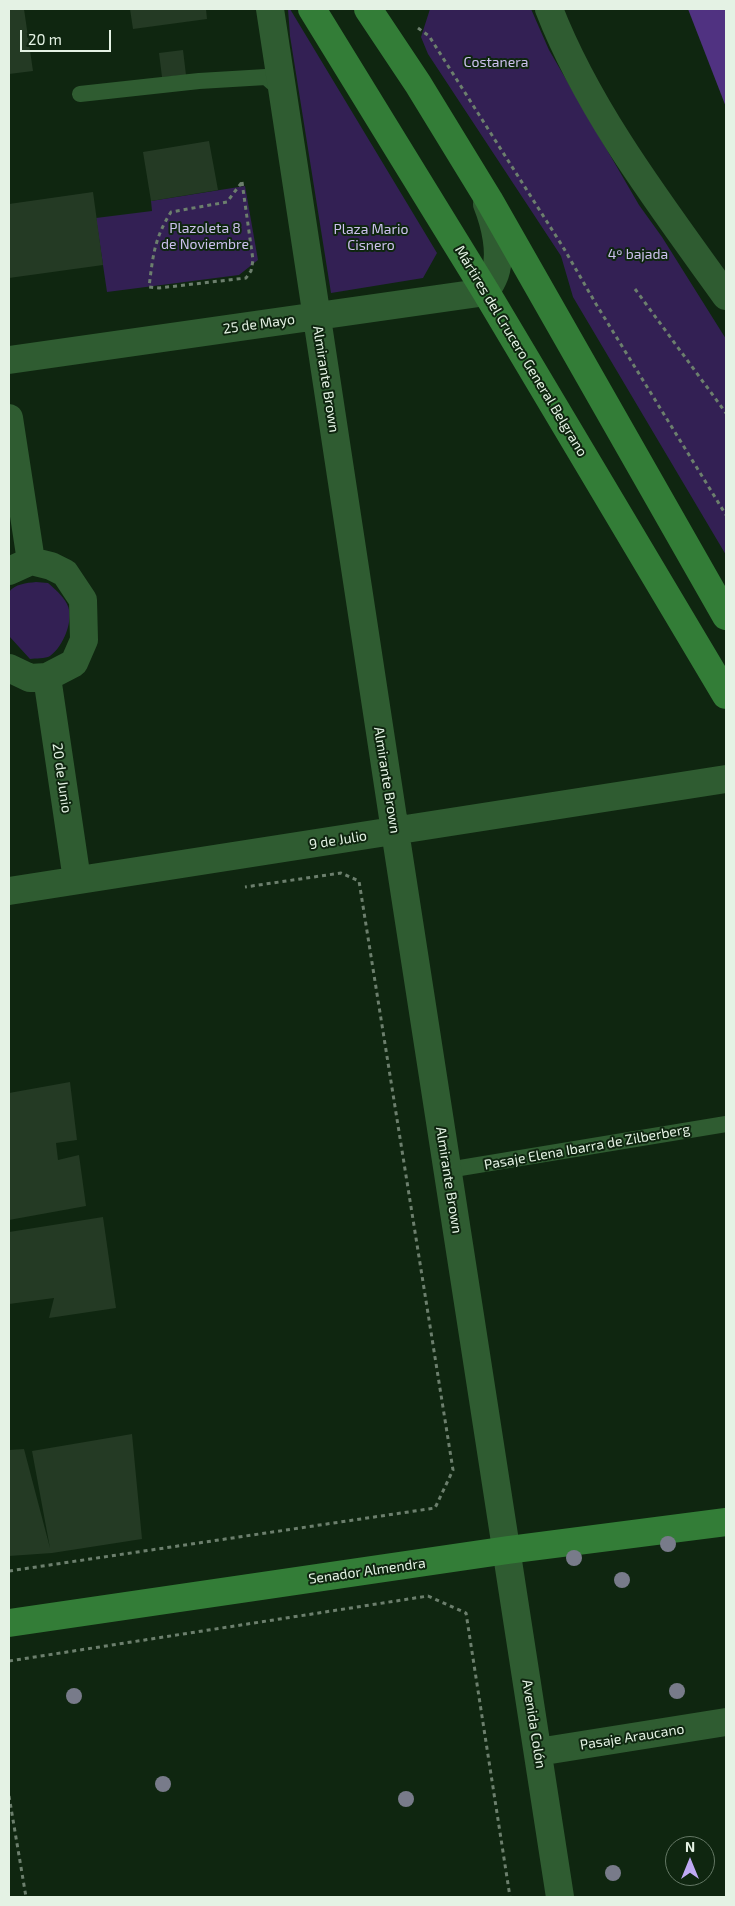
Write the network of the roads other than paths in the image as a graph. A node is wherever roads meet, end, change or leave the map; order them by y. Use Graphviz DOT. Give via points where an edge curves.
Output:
graph roads {
  1 [pos="270,9"];
  2 [pos="312,9"];
  3 [pos="368,9"];
  4 [pos="549,9"];
  5 [pos="275,76"];
  6 [pos="80,94"];
  7 [pos="479,184"];
  8 [pos="486,292"];
  9 [pos="726,296"];
  10 [pos="317,316"];
  11 [pos="9,360"];
  12 [pos="9,418"];
  13 [pos="20,566"];
  14 [pos="726,616"];
  15 [pos="9,668"];
  16 [pos="47,677"];
  17 [pos="726,695"];
  18 [pos="726,779"];
  19 [pos="395,831"];
  20 [pos="78,880"];
  21 [pos="9,890"];
  22 [pos="726,1124"];
  23 [pos="448,1170"];
  24 [pos="726,1522"];
  25 [pos="508,1550"];
  26 [pos="9,1622"];
  27 [pos="726,1722"];
  28 [pos="538,1752"];
  29 [pos="560,1897"];
  1 -- 5 [label="street, Almirante Brown"];
  2 -- 8 [label="street, Mártires del Crucero General Belgrano"];
  3 -- 7 [label="street"];
  4 -- 9 [label="street" via="561,40 633,166"];
  5 -- 6 [label="lane"];
  5 -- 10 [label="street, Almirante Brown"];
  7 -- 8 [label="street" via="494,221 497,253 495,273"];
  7 -- 14 [label="street"];
  8 -- 10 [label="street, 25 de Mayo"];
  8 -- 17 [label="street, Mártires del Crucero General Belgrano"];
  10 -- 11 [label="street, 25 de Mayo"];
  10 -- 19 [label="street, Almirante Brown"];
  12 -- 13 [label="street"];
  13 -- 16 [label="street" via="52,566 65,573 83,600 84,640 74,663"];
  15 -- 16 [label="street" via="30,678"];
  16 -- 20 [label="street, 20 de Junio"];
  18 -- 19 [label="street, 9 de Julio"];
  19 -- 20 [label="street, 9 de Julio"];
  19 -- 23 [label="street, Almirante Brown"];
  20 -- 21 [label="street, 9 de Julio"];
  22 -- 23 [label="lane, Pasaje Elena Ibarra de Zilberberg"];
  23 -- 25 [label="street, Almirante Brown"];
  24 -- 25 [label="street, Senador Almendra"];
  25 -- 26 [label="street, Senador Almendra"];
  25 -- 28 [label="street, Avenida Colón"];
  27 -- 28 [label="street, Pasaje Araucano"];
  28 -- 29 [label="street, Avenida Colón"];
}
